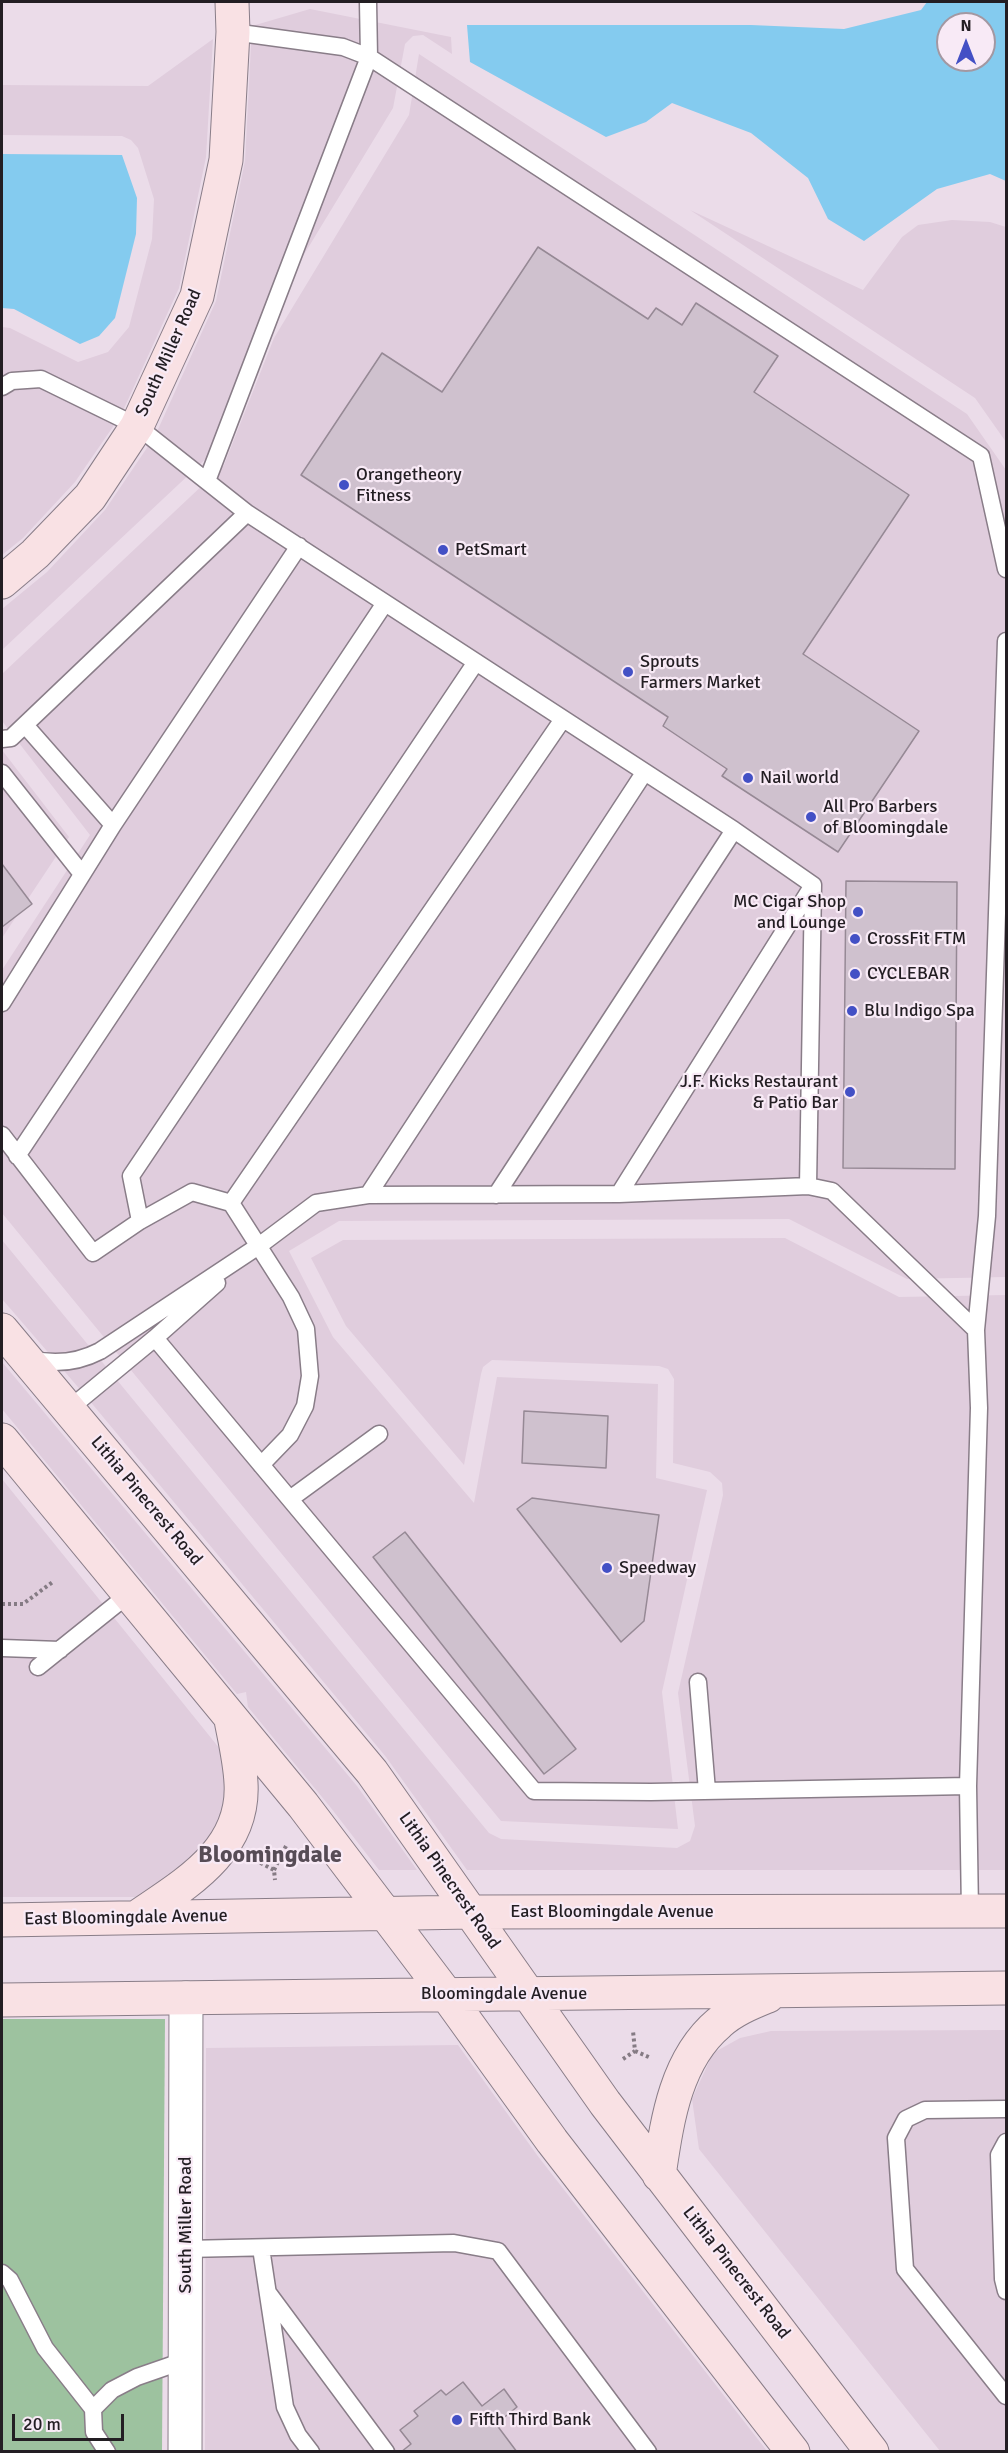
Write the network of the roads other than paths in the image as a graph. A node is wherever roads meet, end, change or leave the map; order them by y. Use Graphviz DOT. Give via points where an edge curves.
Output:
graph roads {
  1 [pos="368,2"];
  2 [pos="232,17"];
  3 [pos="369,57"];
  4 [pos="5,383"];
  5 [pos="137,426"];
  6 [pos="207,481"];
  7 [pos="247,513"];
  8 [pos="298,546"];
  9 [pos="1006,569"];
  10 [pos="2,582"];
  11 [pos="385,603"];
  12 [pos="1006,641"];
  13 [pos="476,662"];
  14 [pos="563,719"];
  15 [pos="25,725"];
  16 [pos="2,739"];
  17 [pos="2,773"];
  18 [pos="644,773"];
  19 [pos="113,825"];
  20 [pos="734,830"];
  21 [pos="82,874"];
  22 [pos="813,885"];
  23 [pos="2,1003"];
  24 [pos="2,1135"];
  25 [pos="17,1156"];
  26 [pos="808,1186"];
  27 [pos="619,1194"];
  28 [pos="368,1195"];
  29 [pos="496,1195"];
  30 [pos="231,1203"];
  31 [pos="140,1221"];
  32 [pos="260,1245"];
  33 [pos="2,1330"];
  34 [pos="976,1330"];
  35 [pos="155,1338"];
  36 [pos="26,1358"];
  37 [pos="69,1409"];
  38 [pos="379,1434"];
  39 [pos="2,1440"];
  40 [pos="261,1465"];
  41 [pos="290,1499"];
  42 [pos="129,1594"];
  43 [pos="2,1648"];
  44 [pos="60,1650"];
  45 [pos="39,1667"];
  46 [pos="698,1682"];
  47 [pos="231,1718"];
  48 [pos="968,1786"];
  49 [pos="707,1791"];
  50 [pos="1006,1911"];
  51 [pos="472,1912"];
  52 [pos="970,1912"];
  53 [pos="387,1914"];
  54 [pos="137,1917"];
  55 [pos="2,1920"];
  56 [pos="1006,1988"];
  57 [pos="777,1992"];
  58 [pos="528,1993"];
  59 [pos="446,1994"];
  60 [pos="186,1998"];
  61 [pos="2,2000"];
  62 [pos="1006,2109"];
  63 [pos="1006,2142"];
  64 [pos="659,2175"];
  65 [pos="261,2248"];
  66 [pos="186,2249"];
  67 [pos="2,2273"];
  68 [pos="267,2291"];
  69 [pos="1006,2292"];
  70 [pos="186,2360"];
  71 [pos="1006,2396"];
  72 [pos="93,2409"];
  73 [pos="107,2451"];
  74 [pos="185,2451"];
  75 [pos="311,2451"];
  76 [pos="386,2451"];
  77 [pos="648,2451"];
  78 [pos="793,2451"];
  79 [pos="872,2451"];
  1 -- 3 [label="lane"];
  2 -- 3 [label="lane"];
  2 -- 5 [label="main road, South Miller Road" via="226,160 197,296"];
  3 -- 6 [label="lane"];
  3 -- 9 [label="lane" via="981,456"];
  4 -- 5 [label="lane" via="41,379"];
  5 -- 6 [label="lane"];
  5 -- 10 [label="main road, South Miller Road" via="90,497 35,555"];
  6 -- 7 [label="lane"];
  7 -- 8 [label="lane"];
  7 -- 15 [label="lane"];
  8 -- 11 [label="lane"];
  8 -- 19 [label="lane"];
  11 -- 13 [label="lane"];
  11 -- 25 [label="lane"];
  12 -- 34 [label="lane" via="987,1216"];
  13 -- 14 [label="lane"];
  13 -- 31 [label="lane" via="132,1176"];
  14 -- 18 [label="lane"];
  14 -- 30 [label="lane"];
  15 -- 16 [label="lane" via="11,738"];
  15 -- 19 [label="lane"];
  17 -- 21 [label="lane"];
  18 -- 20 [label="lane"];
  18 -- 28 [label="lane"];
  19 -- 21 [label="lane"];
  20 -- 22 [label="lane"];
  20 -- 29 [label="lane"];
  21 -- 23 [label="lane"];
  22 -- 26 [label="lane"];
  22 -- 27 [label="lane"];
  24 -- 25 [label="lane"];
  25 -- 31 [label="lane" via="93,1253"];
  26 -- 27 [label="lane"];
  26 -- 34 [label="lane" via="831,1191"];
  27 -- 29 [label="lane"];
  28 -- 29 [label="lane"];
  28 -- 32 [label="lane" via="316,1203"];
  30 -- 31 [label="lane" via="192,1192"];
  30 -- 32 [label="lane"];
  32 -- 35 [label="lane"];
  32 -- 36 [label="lane" via="86,1358 64,1362"];
  32 -- 40 [label="lane" via="306,1329 310,1376 298,1421"];
  33 -- 36 [label="main road, Lithia Pinecrest Road"];
  34 -- 48 [label="lane" via="979,1408"];
  35 -- 37 [label="lane"];
  35 -- 40 [label="lane"];
  36 -- 37 [label="main road, Lithia Pinecrest Road"];
  37 -- 51 [label="main road, Lithia Pinecrest Road" via="372,1772"];
  38 -- 41 [label="lane"];
  39 -- 42 [label="main road"];
  40 -- 41 [label="lane"];
  41 -- 49 [label="lane" via="534,1791"];
  42 -- 44 [label="lane"];
  42 -- 47 [label="main road"];
  43 -- 44 [label="lane"];
  44 -- 45 [label="lane"];
  46 -- 49 [label="lane"];
  47 -- 53 [label="main road"];
  47 -- 54 [label="main road" via="242,1786 237,1816 223,1849 196,1876"];
  48 -- 49 [label="lane"];
  48 -- 52 [label="lane"];
  50 -- 52 [label="main road, East Bloomingdale Avenue"];
  51 -- 52 [label="main road, East Bloomingdale Avenue"];
  51 -- 53 [label="main road, East Bloomingdale Avenue"];
  51 -- 58 [label="main road, Lithia Pinecrest Road"];
  53 -- 54 [label="main road, East Bloomingdale Avenue"];
  53 -- 59 [label="main road"];
  54 -- 55 [label="main road, East Bloomingdale Avenue"];
  56 -- 57 [label="main road, Bloomingdale Avenue"];
  57 -- 58 [label="main road, Bloomingdale Avenue"];
  57 -- 64 [label="main road" via="719,2022 701,2042 683,2072 675,2096"];
  58 -- 59 [label="main road, Bloomingdale Avenue"];
  58 -- 64 [label="main road, Lithia Pinecrest Road"];
  59 -- 60 [label="main road, Bloomingdale Avenue"];
  59 -- 78 [label="main road" via="552,2141"];
  60 -- 61 [label="main road, Bloomingdale Avenue"];
  60 -- 66 [label="street, South Miller Road"];
  62 -- 71 [label="lane" via="925,2110 906,2119 896,2138 905,2269"];
  63 -- 69 [label="lane" via="999,2155"];
  64 -- 79 [label="main road, Lithia Pinecrest Road"];
  65 -- 66 [label="lane"];
  65 -- 68 [label="lane"];
  65 -- 77 [label="lane" via="454,2243 498,2251"];
  66 -- 70 [label="street, South Miller Road"];
  67 -- 72 [label="lane" via="10,2280 45,2348"];
  68 -- 75 [label="lane" via="285,2407 298,2435"];
  68 -- 76 [label="lane"];
  70 -- 72 [label="lane" via="136,2377 112,2390"];
  70 -- 74 [label="street, South Miller Road"];
  72 -- 73 [label="lane" via="94,2432"];
}
